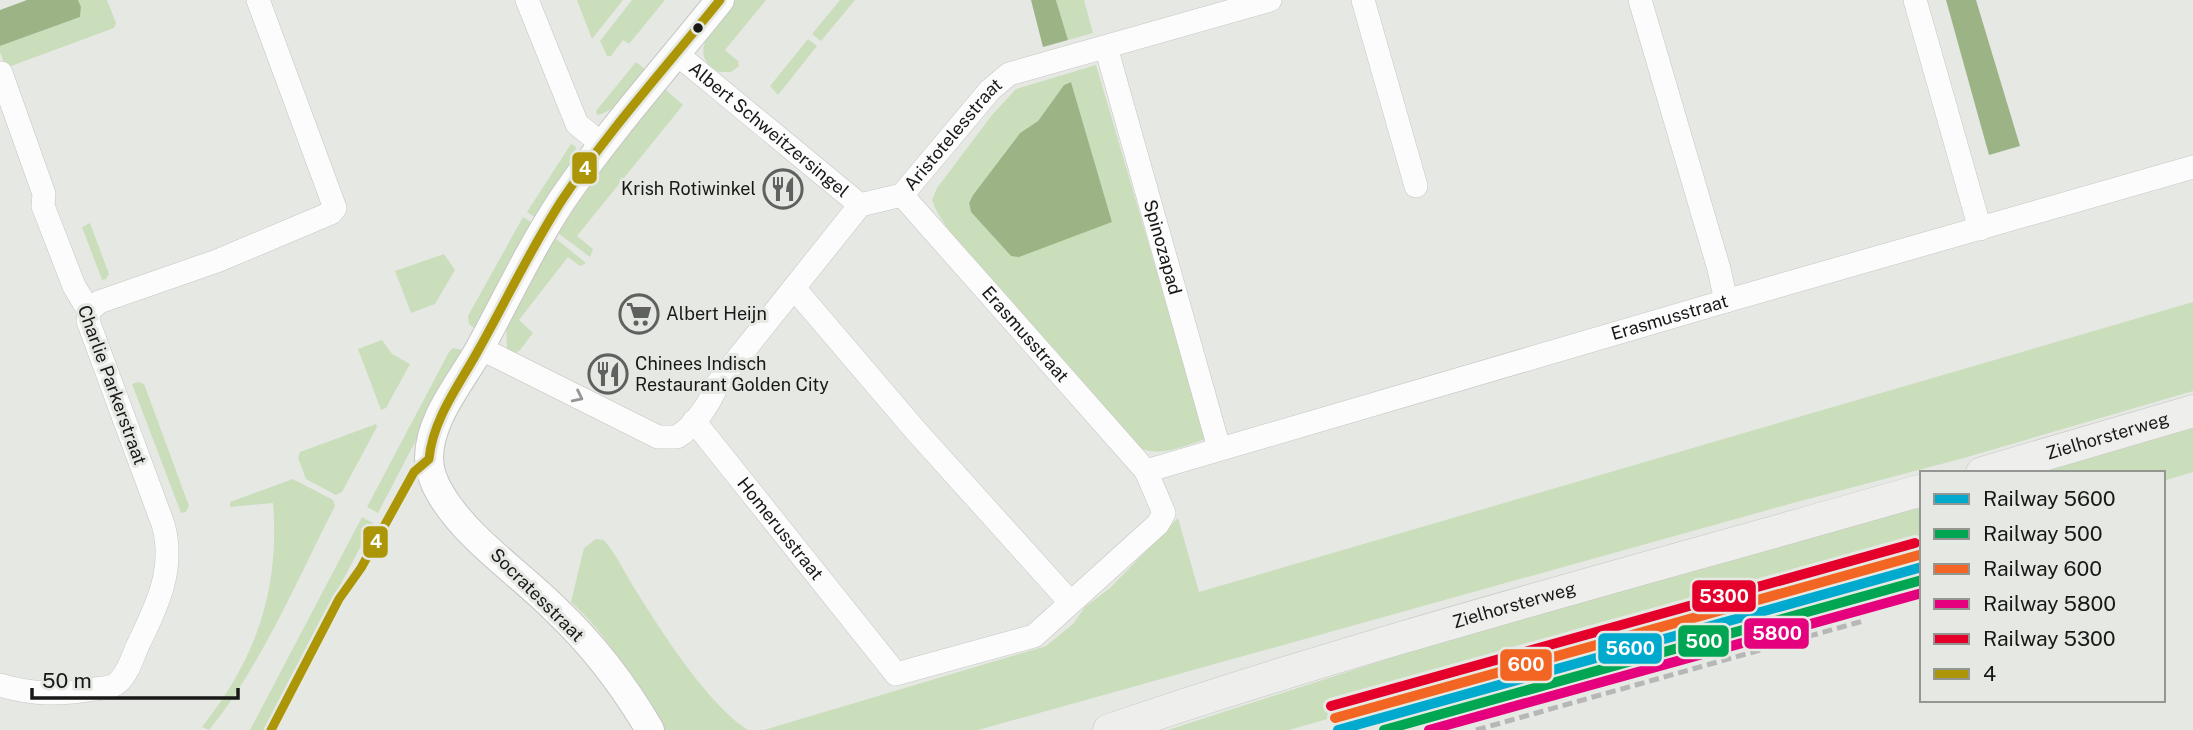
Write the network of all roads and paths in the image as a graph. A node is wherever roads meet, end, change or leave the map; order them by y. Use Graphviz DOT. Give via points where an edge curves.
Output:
graph roads {
  1 [pos="258,0"];
  2 [pos="527,0"];
  3 [pos="720,0"];
  4 [pos="1270,0"];
  5 [pos="1363,0"];
  6 [pos="1640,0"];
  7 [pos="1915,0"];
  8 [pos="1106,47"];
  9 [pos="677,54"];
  10 [pos="1,73"];
  11 [pos="603,145"];
  12 [pos="2193,167"];
  13 [pos="1416,186"];
  14 [pos="902,195"];
  15 [pos="860,205"];
  16 [pos="1980,229"];
  17 [pos="794,288"];
  18 [pos="1726,301"];
  19 [pos="89,311"];
  20 [pos="480,348"];
  21 [pos="2193,411"];
  22 [pos="694,421"];
  23 [pos="1219,448"];
  24 [pos="429,459"];
  25 [pos="1146,471"];
  26 [pos="1989,471"];
  27 [pos="1920,491"];
  28 [pos="1164,513"];
  29 [pos="1070,602"];
  30 [pos="0,685"];
  31 [pos="650,730"];
  32 [pos="1109,730"];
  1 -- 19 [label="street" via="335,208 217,261 99,302"];
  2 -- 11 [label="street" via="577,124"];
  3 -- 9 [label="street, Albert Schweitzersingel"];
  4 -- 8 [label="street, Aristotelesstraat"];
  5 -- 13 [label="street"];
  6 -- 18 [label="street"];
  7 -- 16 [label="street"];
  8 -- 14 [label="street, Aristotelesstraat" via="1009,74 990,90"];
  8 -- 23 [label="street, Spinozapad"];
  9 -- 11 [label="street, Albert Schweitzersingel"];
  9 -- 15 [label="street, Albert Schweitzersingel"];
  10 -- 19 [label="street, Charlie Parkerstraat" via="44,194 43,206 74,286"];
  11 -- 20 [label="street, Albert Schweitzersingel" via="532,249"];
  12 -- 16 [label="street, Erasmusstraat"];
  14 -- 15 [label="street, Aristotelesstraat"];
  14 -- 25 [label="street, Erasmusstraat"];
  15 -- 17 [label="street"];
  16 -- 18 [label="street, Erasmusstraat"];
  17 -- 22 [label="street" via="718,383"];
  17 -- 29 [label="street"];
  18 -- 23 [label="street, Erasmusstraat"];
  19 -- 30 [label="street, Charlie Parkerstraat" via="88,321 168,541 169,558 158,604 124,675 114,686 66,694 26,693"];
  20 -- 22 [label="street, one-way" via="658,437 677,438"];
  20 -- 24 [label="street, Albert Schweitzersingel" via="442,414"];
  21 -- 26 [label="main road, Zielhorsterweg"];
  22 -- 29 [label="street, Homerusstraat" via="896,674 1034,636"];
  23 -- 25 [label="street, Erasmusstraat"];
  24 -- 31 [label="street, Socratesstraat" via="435,484 459,520 557,611"];
  25 -- 28 [label="street, Erasmusstraat"];
  27 -- 32 [label="main road, Zielhorsterweg" via="1480,616"];
  28 -- 29 [label="street, Homerusstraat" via="1158,524"];
}
